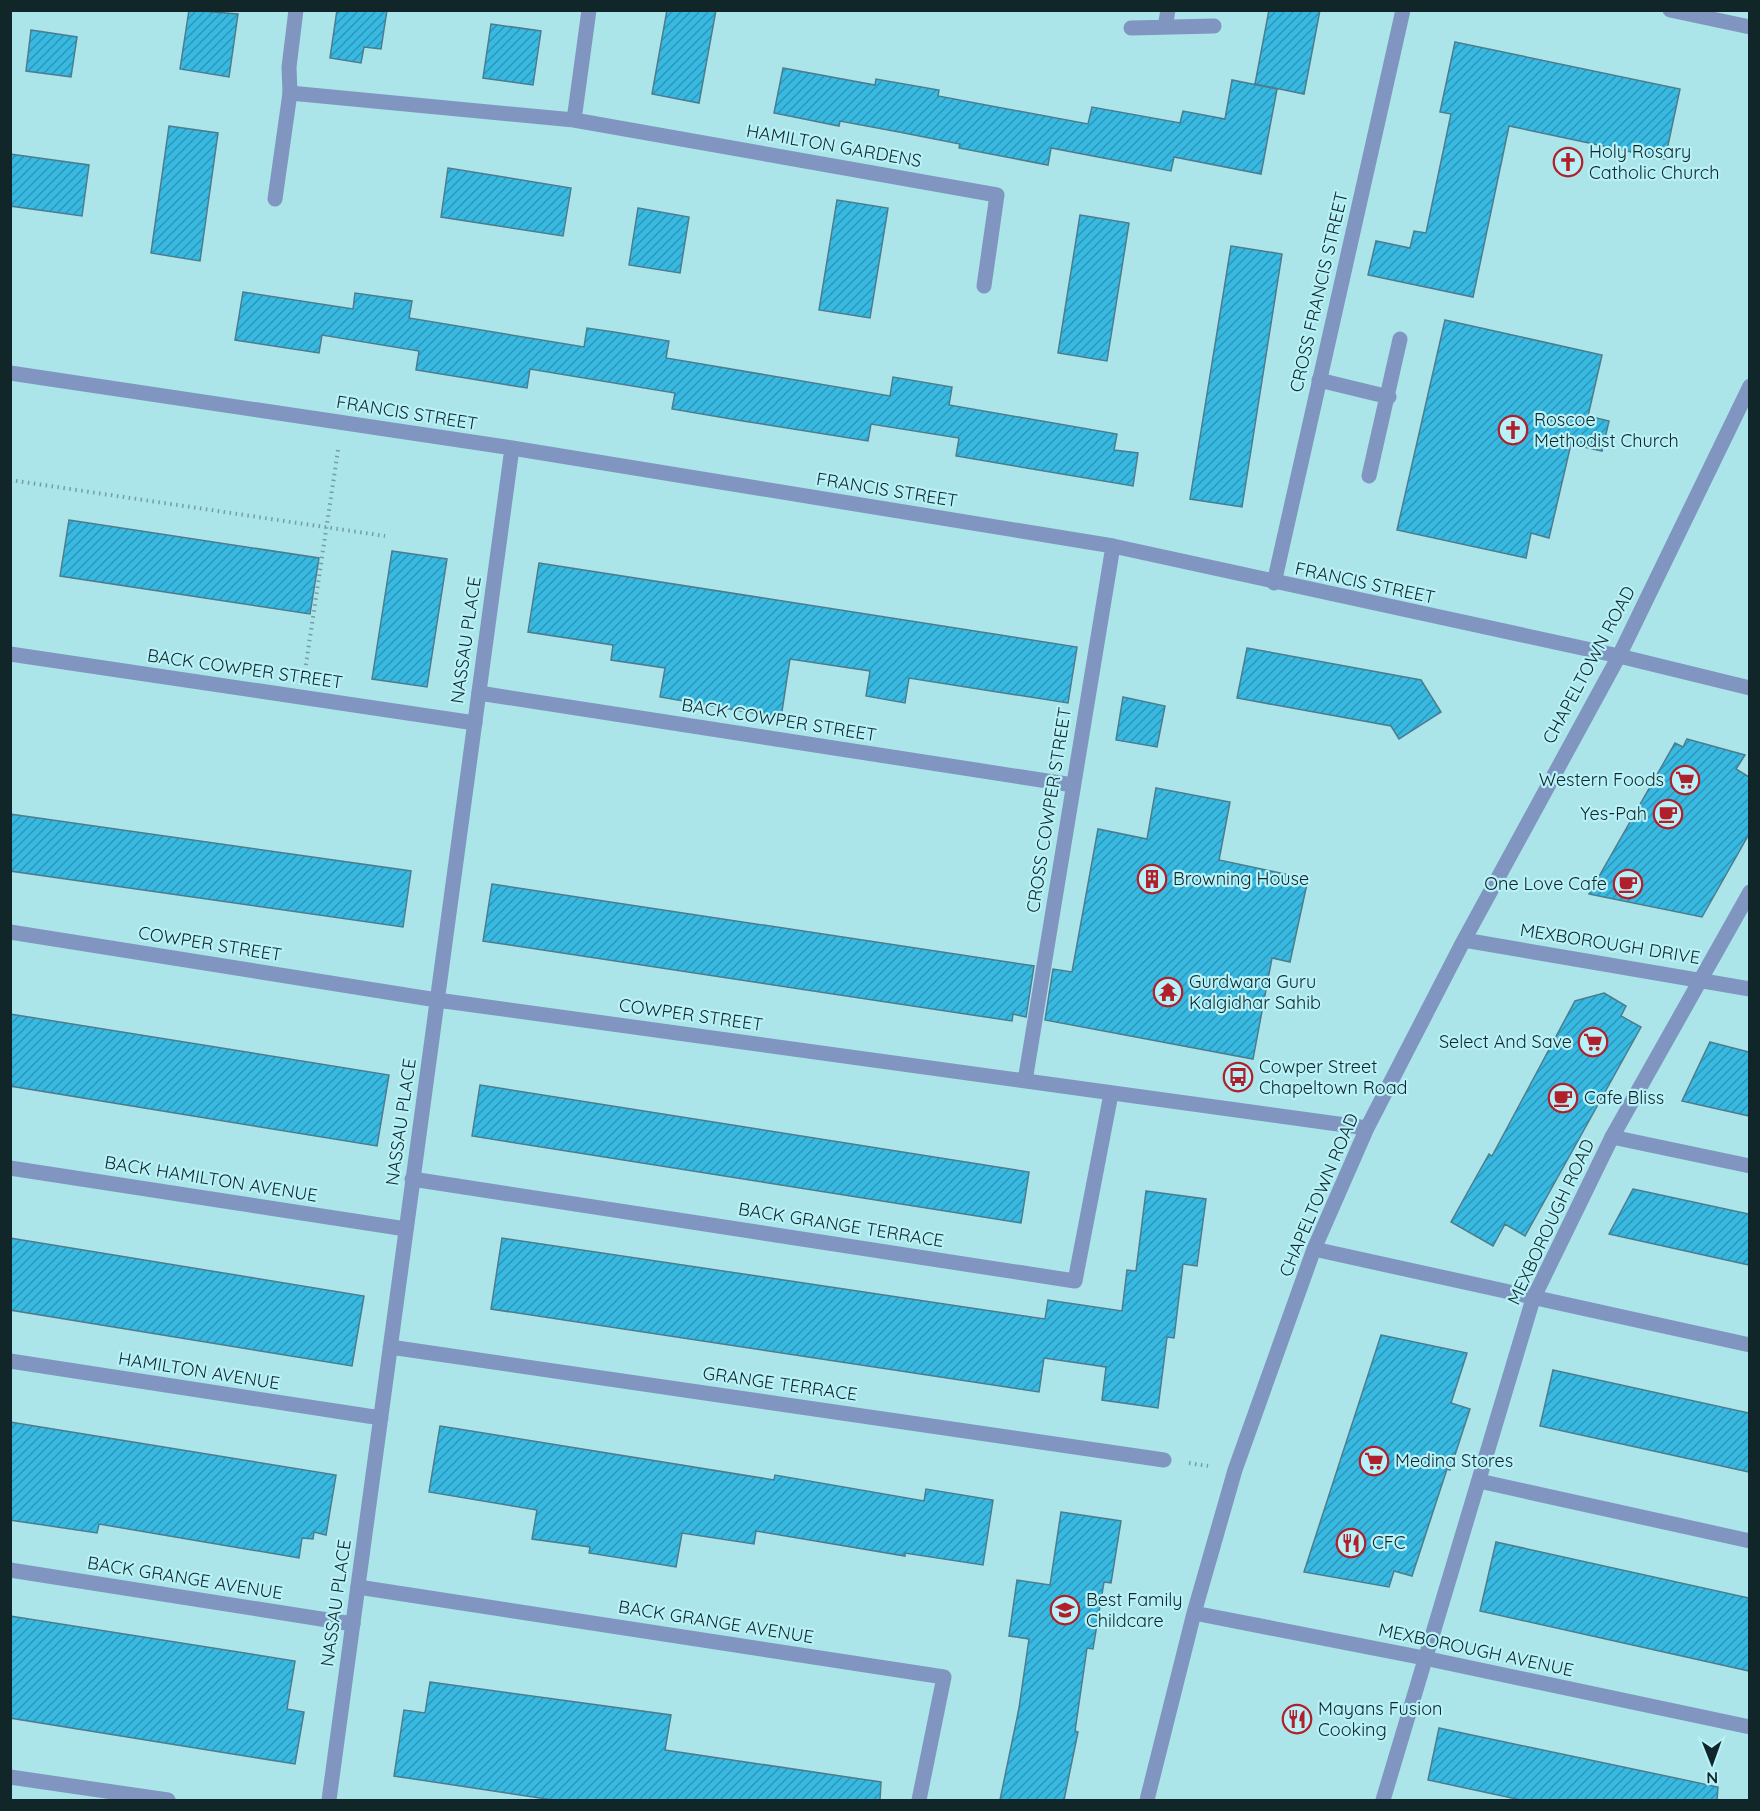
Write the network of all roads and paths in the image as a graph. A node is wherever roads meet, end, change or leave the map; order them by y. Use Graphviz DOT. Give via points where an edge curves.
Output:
graph roads {
  1 [pos="296,10"];
  2 [pos="589,10"];
  3 [pos="1168,10"];
  4 [pos="1403,10"];
  5 [pos="1670,10"];
  6 [pos="1214,26"];
  7 [pos="1165,27"];
  8 [pos="1749,27"];
  9 [pos="1131,28"];
  10 [pos="290,93"];
  11 [pos="574,120"];
  12 [pos="275,199"];
  13 [pos="984,286"];
  14 [pos="1400,339"];
  15 [pos="10,374"];
  16 [pos="1319,380"];
  17 [pos="1749,386"];
  18 [pos="1389,397"];
  19 [pos="342,423"];
  20 [pos="512,448"];
  21 [pos="1369,476"];
  22 [pos="10,480"];
  23 [pos="327,527"];
  24 [pos="385,536"];
  25 [pos="1113,546"];
  26 [pos="1274,583"];
  27 [pos="10,654"];
  28 [pos="1619,656"];
  29 [pos="1749,688"];
  30 [pos="479,693"];
  31 [pos="301,697"];
  32 [pos="475,723"];
  33 [pos="1073,785"];
  34 [pos="1749,892"];
  35 [pos="10,932"];
  36 [pos="1464,940"];
  37 [pos="1699,978"];
  38 [pos="1749,989"];
  39 [pos="437,1000"];
  40 [pos="1025,1081"];
  41 [pos="1111,1094"];
  42 [pos="1367,1128"];
  43 [pos="1612,1137"];
  44 [pos="1749,1166"];
  45 [pos="10,1168"];
  46 [pos="412,1179"];
  47 [pos="406,1229"];
  48 [pos="1314,1249"];
  49 [pos="1533,1299"];
  50 [pos="1749,1345"];
  51 [pos="390,1347"];
  52 [pos="10,1362"];
  53 [pos="381,1418"];
  54 [pos="1164,1460"];
  55 [pos="1235,1470"];
  56 [pos="1479,1481"];
  57 [pos="1749,1540"];
  58 [pos="10,1570"];
  59 [pos="358,1587"];
  60 [pos="1194,1613"];
  61 [pos="353,1624"];
  62 [pos="1424,1658"];
  63 [pos="1749,1727"];
  64 [pos="10,1777"];
  65 [pos="168,1800"];
  66 [pos="329,1800"];
  67 [pos="919,1800"];
  68 [pos="1148,1800"];
  69 [pos="1383,1800"];
  1 -- 10 [label="street"];
  2 -- 11 [label="street"];
  3 -- 7 [label="street"];
  4 -- 16 [label="street, CROSS FRANCIS STREET"];
  5 -- 8 [label="street"];
  6 -- 7 [label="street"];
  7 -- 9 [label="street"];
  10 -- 11 [label="street, HAMILTON GARDENS"];
  10 -- 12 [label="street"];
  11 -- 13 [label="street, HAMILTON GARDENS" via="997,195"];
  14 -- 18 [label="street"];
  15 -- 19 [label="street, FRANCIS STREET"];
  16 -- 18 [label="street"];
  16 -- 26 [label="street, CROSS FRANCIS STREET"];
  17 -- 28 [label="street, CHAPELTOWN ROAD"];
  18 -- 21 [label="street"];
  19 -- 20 [label="street, FRANCIS STREET"];
  19 -- 23 [label="path"];
  20 -- 25 [label="street, FRANCIS STREET"];
  20 -- 30 [label="street, NASSAU PLACE"];
  22 -- 23 [label="path"];
  23 -- 24 [label="path"];
  23 -- 31 [label="path"];
  25 -- 26 [label="street, FRANCIS STREET"];
  25 -- 33 [label="street, CROSS COWPER STREET"];
  26 -- 28 [label="street, FRANCIS STREET"];
  27 -- 31 [label="street, BACK COWPER STREET"];
  28 -- 29 [label="street, FRANCIS STREET"];
  28 -- 36 [label="street, CHAPELTOWN ROAD"];
  30 -- 32 [label="street, NASSAU PLACE"];
  30 -- 33 [label="street, BACK COWPER STREET"];
  31 -- 32 [label="street, BACK COWPER STREET"];
  32 -- 39 [label="street, NASSAU PLACE"];
  33 -- 40 [label="street, CROSS COWPER STREET"];
  34 -- 37 [label="street, MEXBOROUGH ROAD"];
  35 -- 39 [label="street, COWPER STREET"];
  36 -- 37 [label="street, MEXBOROUGH DRIVE"];
  36 -- 42 [label="street, CHAPELTOWN ROAD"];
  37 -- 38 [label="street, MEXBOROUGH DRIVE"];
  37 -- 43 [label="street, MEXBOROUGH ROAD"];
  39 -- 40 [label="street, COWPER STREET"];
  39 -- 46 [label="street, NASSAU PLACE"];
  40 -- 41 [label="street, COWPER STREET"];
  41 -- 42 [label="street, COWPER STREET"];
  41 -- 46 [label="street, BACK GRANGE TERRACE" via="1075,1281"];
  42 -- 48 [label="street, CHAPELTOWN ROAD"];
  43 -- 44 [label="street"];
  43 -- 49 [label="street, MEXBOROUGH ROAD"];
  45 -- 47 [label="street, BACK HAMILTON AVENUE"];
  46 -- 47 [label="street, NASSAU PLACE"];
  47 -- 51 [label="street, NASSAU PLACE"];
  48 -- 49 [label="street"];
  48 -- 55 [label="street, CHAPELTOWN ROAD"];
  49 -- 50 [label="street"];
  49 -- 56 [label="street, MEXBOROUGH ROAD"];
  51 -- 53 [label="street, NASSAU PLACE"];
  51 -- 54 [label="street, GRANGE TERRACE"];
  52 -- 53 [label="street, HAMILTON AVENUE"];
  53 -- 59 [label="street, NASSAU PLACE"];
  54 -- 55 [label="path"];
  55 -- 60 [label="street, CHAPELTOWN ROAD"];
  56 -- 57 [label="street"];
  56 -- 62 [label="street, MEXBOROUGH ROAD"];
  58 -- 61 [label="street, BACK GRANGE AVENUE"];
  59 -- 61 [label="street, NASSAU PLACE"];
  59 -- 67 [label="street, BACK GRANGE AVENUE" via="944,1677"];
  60 -- 62 [label="street, MEXBOROUGH AVENUE"];
  60 -- 68 [label="street, CHAPELTOWN ROAD"];
  61 -- 66 [label="street, NASSAU PLACE"];
  62 -- 63 [label="street, MEXBOROUGH AVENUE"];
  62 -- 69 [label="street, MEXBOROUGH ROAD"];
  64 -- 65 [label="street"];
}
